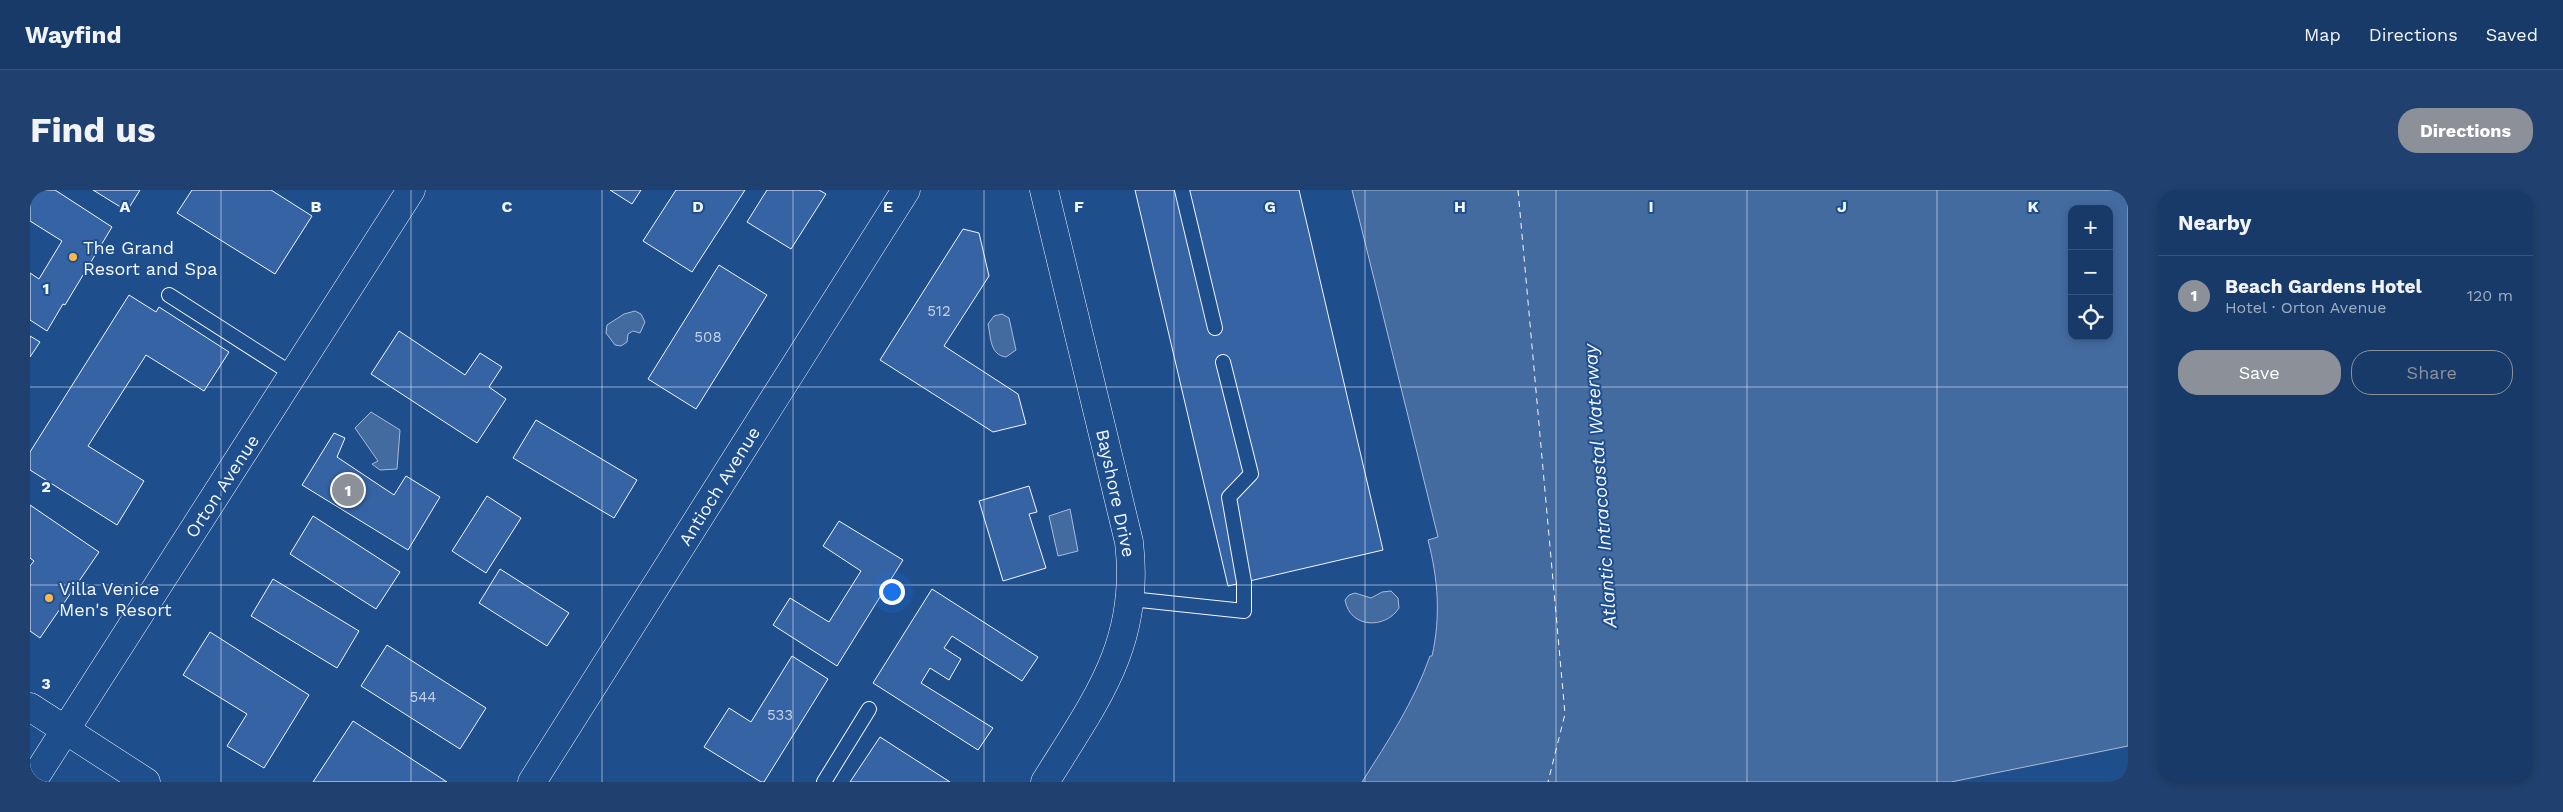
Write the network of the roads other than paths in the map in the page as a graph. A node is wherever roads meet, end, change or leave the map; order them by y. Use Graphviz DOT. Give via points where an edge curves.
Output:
graph roads {
  1 [pos="906,190"];
  2 [pos="1044,190"];
  3 [pos="1182,190"];
  4 [pos="407,191"];
  5 [pos="169,295"];
  6 [pos="1215,328"];
  7 [pos="1223,362"];
  8 [pos="294,375"];
  9 [pos="1132,599"];
  10 [pos="30,707"];
  11 [pos="869,709"];
  12 [pos="65,730"];
  13 [pos="32,782"];
  14 [pos="146,782"];
  15 [pos="532,782"];
  16 [pos="824,782"];
  17 [pos="1045,782"];
  1 -- 15 [label="street, Antioch Avenue"];
  2 -- 9 [label="street, Bayshore Drive" via="1130,542"];
  3 -- 6 [label="lane"];
  4 -- 8 [label="street, Orton Avenue"];
  5 -- 8 [label="lane"];
  7 -- 9 [label="lane" via="1251,474 1229,497 1244,582 1244,610"];
  8 -- 12 [label="street, Orton Avenue"];
  9 -- 17 [label="street, Bayshore Drive" via="1126,629 1105,681"];
  10 -- 12 [label="street"];
  11 -- 16 [label="lane"];
  12 -- 13 [label="street, Orton Avenue"];
  12 -- 14 [label="street"];
}
